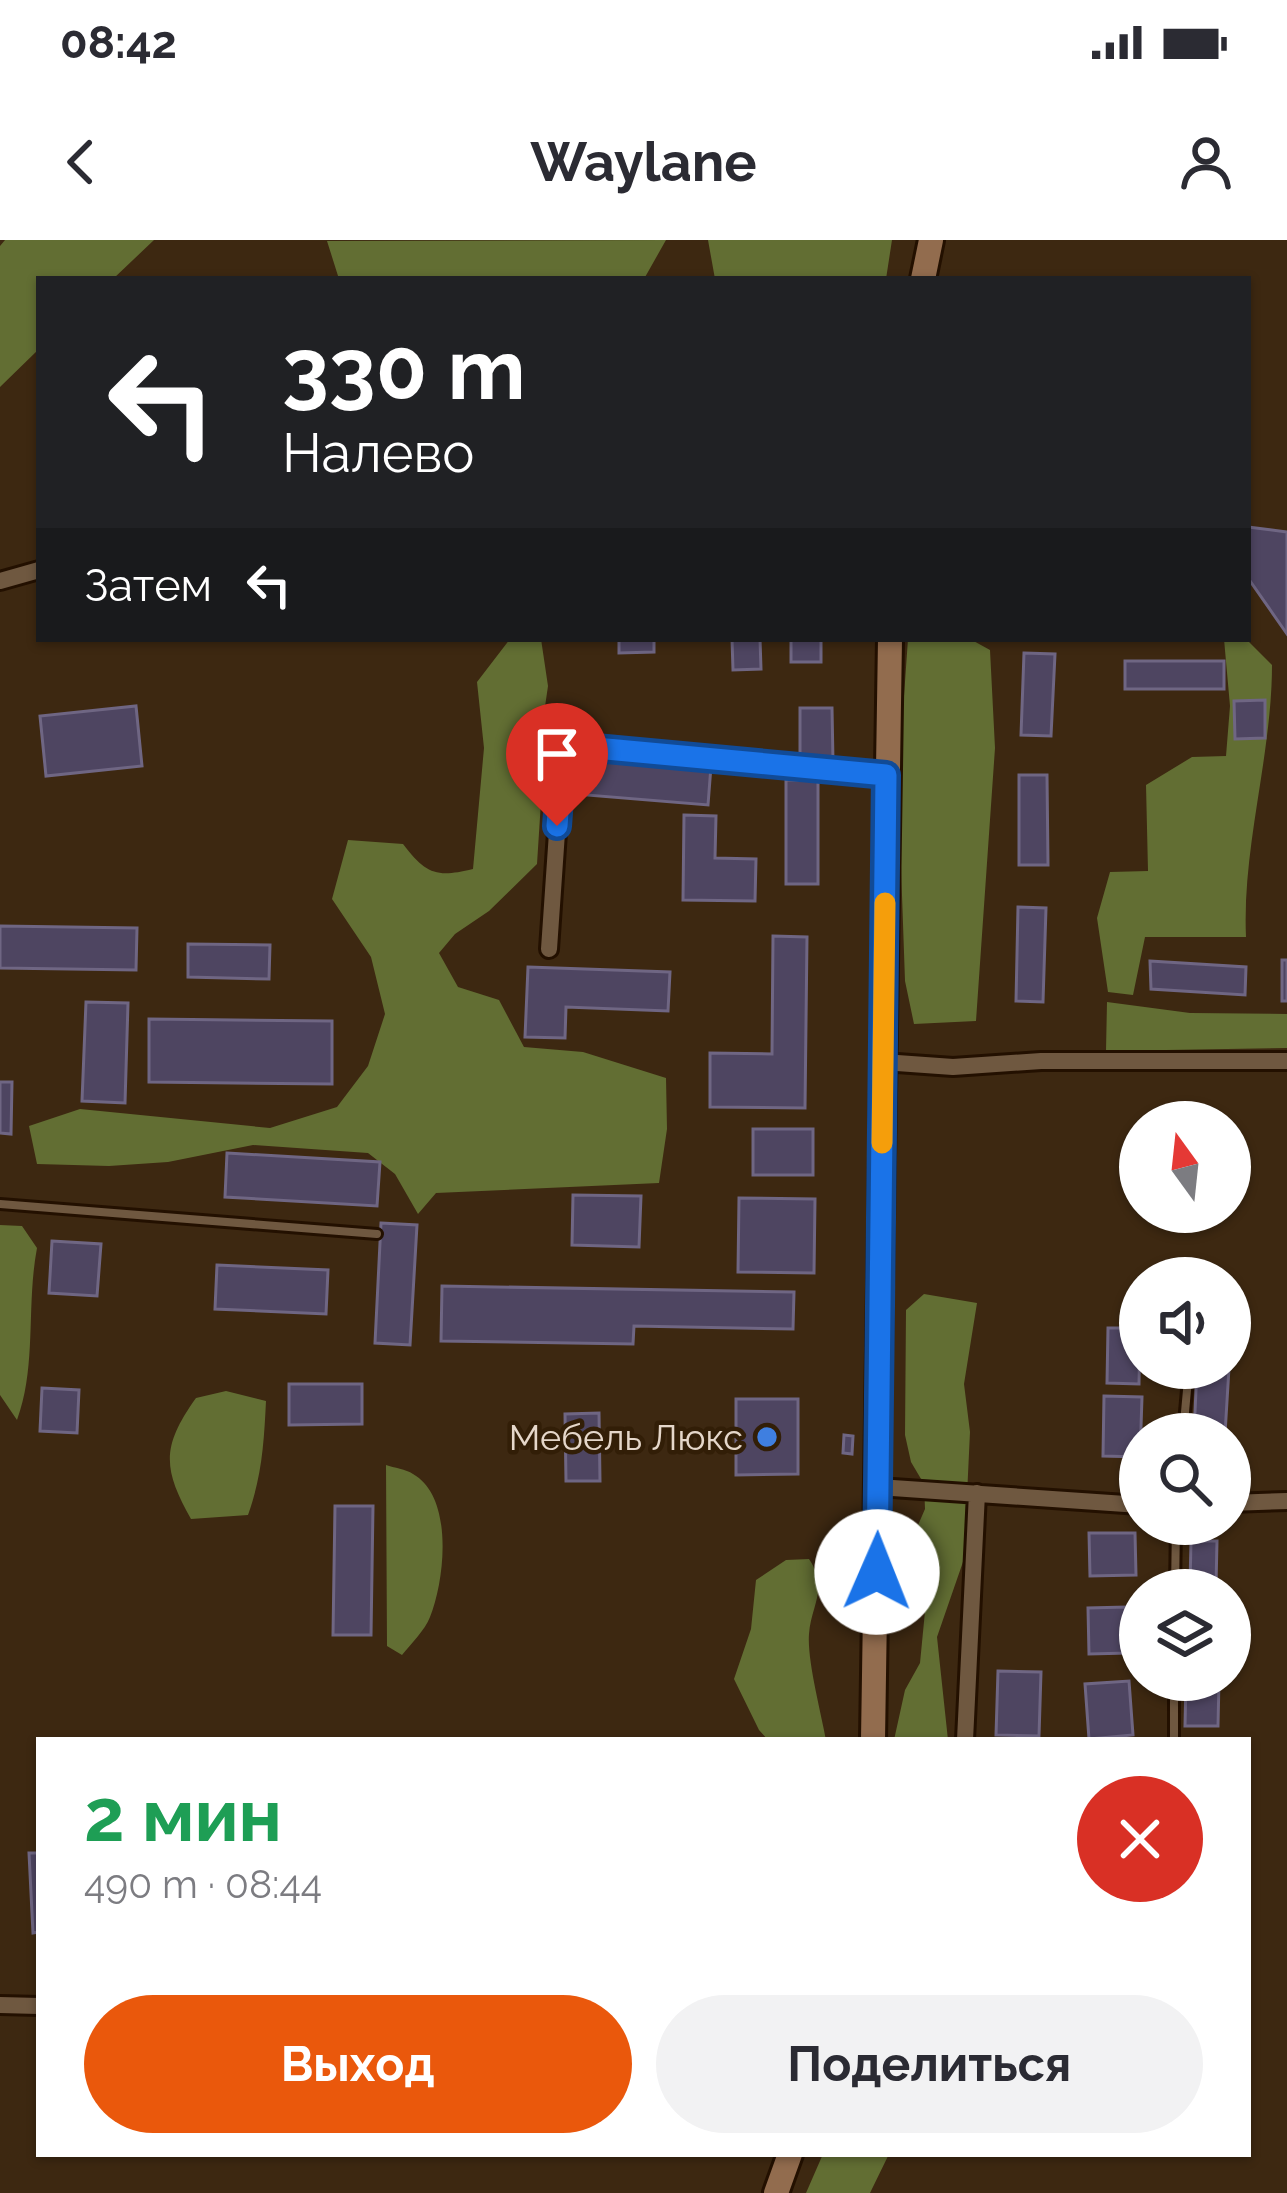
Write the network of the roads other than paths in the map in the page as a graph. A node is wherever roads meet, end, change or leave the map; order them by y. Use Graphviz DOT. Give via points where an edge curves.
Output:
graph roads {
  1 [pos="931,240"];
  2 [pos="924,276"];
  3 [pos="36,571"];
  4 [pos="0,580"];
  5 [pos="890,642"];
  6 [pos="886,775"];
  7 [pos="549,949"];
  8 [pos="1287,1061"];
  9 [pos="884,1062"];
  10 [pos="0,1204"];
  11 [pos="377,1234"];
  12 [pos="878,1487"];
  13 [pos="977,1493"];
  14 [pos="1287,1501"];
  15 [pos="1251,1502"];
  16 [pos="1119,1503"];
  17 [pos="1174,1701"];
  18 [pos="873,1737"];
  19 [pos="964,1737"];
  20 [pos="1174,1737"];
  21 [pos="0,2005"];
  22 [pos="36,2006"];
  23 [pos="789,2157"];
  24 [pos="776,2193"];
  1 -- 2 [label="main road"];
  3 -- 4 [label="street"];
  5 -- 6 [label="main road"];
  6 -- 7 [label="street" via="563,745"];
  6 -- 9 [label="main road"];
  8 -- 9 [label="street"];
  9 -- 12 [label="main road"];
  10 -- 11 [label="lane"];
  12 -- 13 [label="street"];
  12 -- 18 [label="main road"];
  13 -- 16 [label="street"];
  13 -- 19 [label="street"];
  14 -- 15 [label="street"];
  17 -- 20 [label="lane"];
  21 -- 22 [label="street"];
  23 -- 24 [label="main road"];
}
